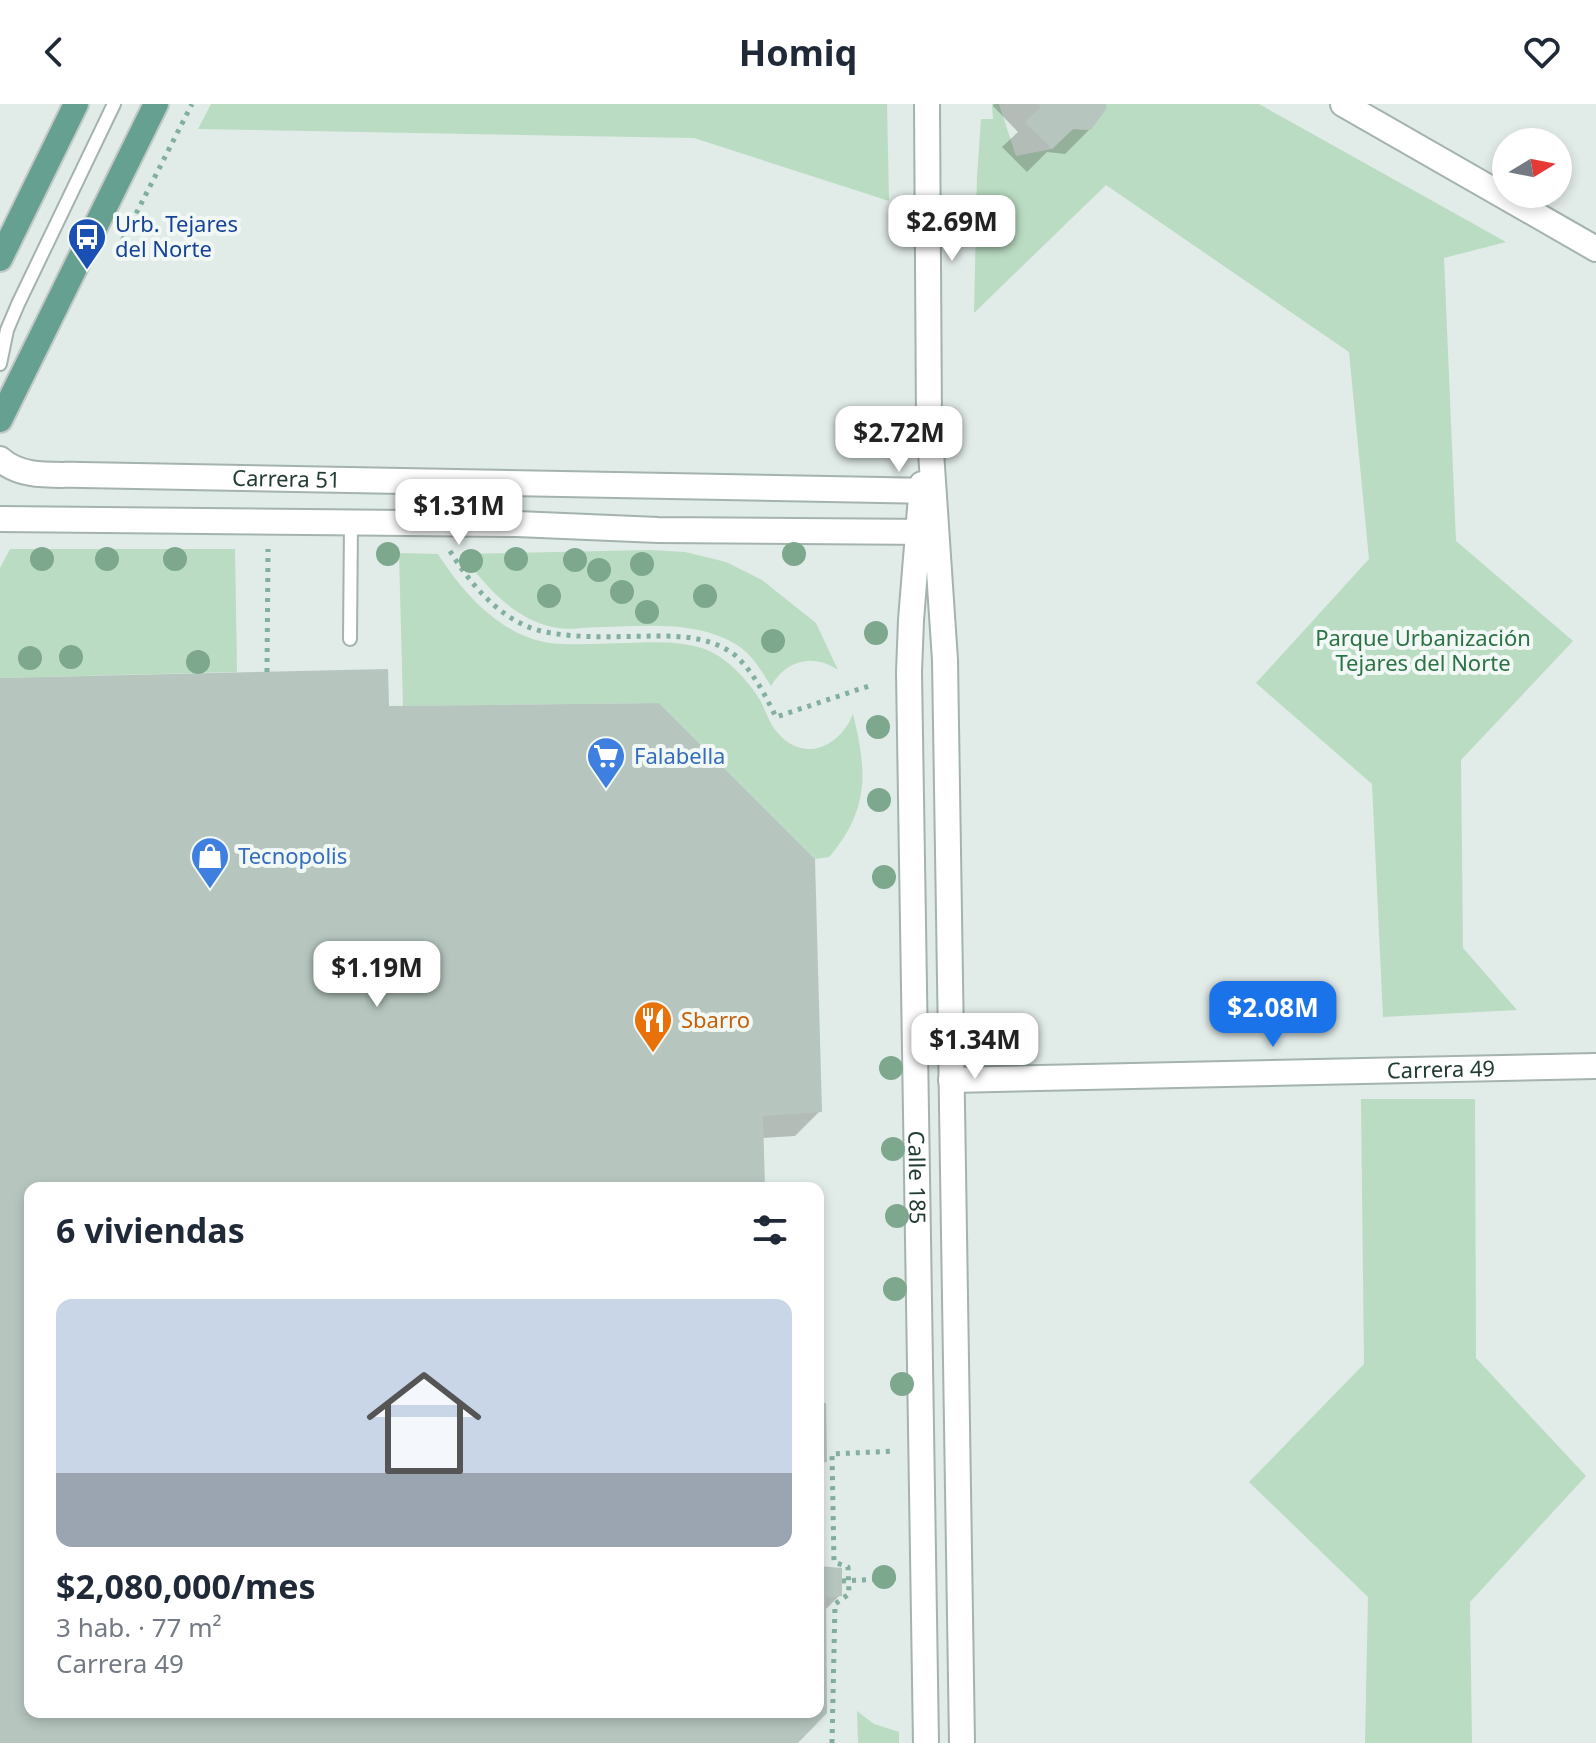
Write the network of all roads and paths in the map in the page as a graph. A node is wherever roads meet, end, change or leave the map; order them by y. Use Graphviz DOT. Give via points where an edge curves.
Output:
graph roads {
  1 [pos="76,104"];
  2 [pos="114,104"];
  3 [pos="156,104"];
  4 [pos="927,104"];
  5 [pos="1343,104"];
  6 [pos="1596,249"];
  7 [pos="0,259"];
  8 [pos="0,364"];
  9 [pos="0,420"];
  10 [pos="0,459"];
  11 [pos="723,488"];
  12 [pos="927,491"];
  13 [pos="0,519"];
  14 [pos="351,522"];
  15 [pos="716,530"];
  16 [pos="926,532"];
  17 [pos="268,546"];
  18 [pos="448,547"];
  19 [pos="350,639"];
  20 [pos="267,672"];
  21 [pos="869,686"];
  22 [pos="1596,1066"];
  23 [pos="951,1080"];
  24 [pos="894,1451"];
  25 [pos="899,1578"];
  26 [pos="846,1581"];
  27 [pos="832,1743"];
  28 [pos="926,1743"];
  29 [pos="962,1743"];
  1 -- 7 [label="main road"];
  2 -- 8 [label="lane" via="18,304"];
  3 -- 9 [label="main road"];
  4 -- 12 [label="street, Calle 185"];
  5 -- 6 [label="street"];
  10 -- 11 [label="street, Carrera 51" via="30,473"];
  11 -- 12 [label="street, Carrera 51"];
  11 -- 15 [label="street" via="723,518"];
  12 -- 16 [label="street, Calle 185"];
  13 -- 14 [label="street, Carrera 51"];
  14 -- 15 [label="street, Carrera 51"];
  14 -- 19 [label="lane"];
  15 -- 16 [label="street, Carrera 51"];
  16 -- 23 [label="street, Calle 185" via="945,660"];
  16 -- 28 [label="street, Calle 185" via="911,620 910,703"];
  17 -- 20 [label="path"];
  18 -- 21 [label="path" via="467,580 495,606 548,633 686,636 714,643 752,673 776,717"];
  22 -- 23 [label="street, Carrera 49"];
  23 -- 29 [label="street, Calle 185"];
  24 -- 26 [label="path" via="832,1454 834,1562 848,1567"];
  25 -- 26 [label="path"];
  26 -- 27 [label="path" via="849,1594 835,1604"];
}
